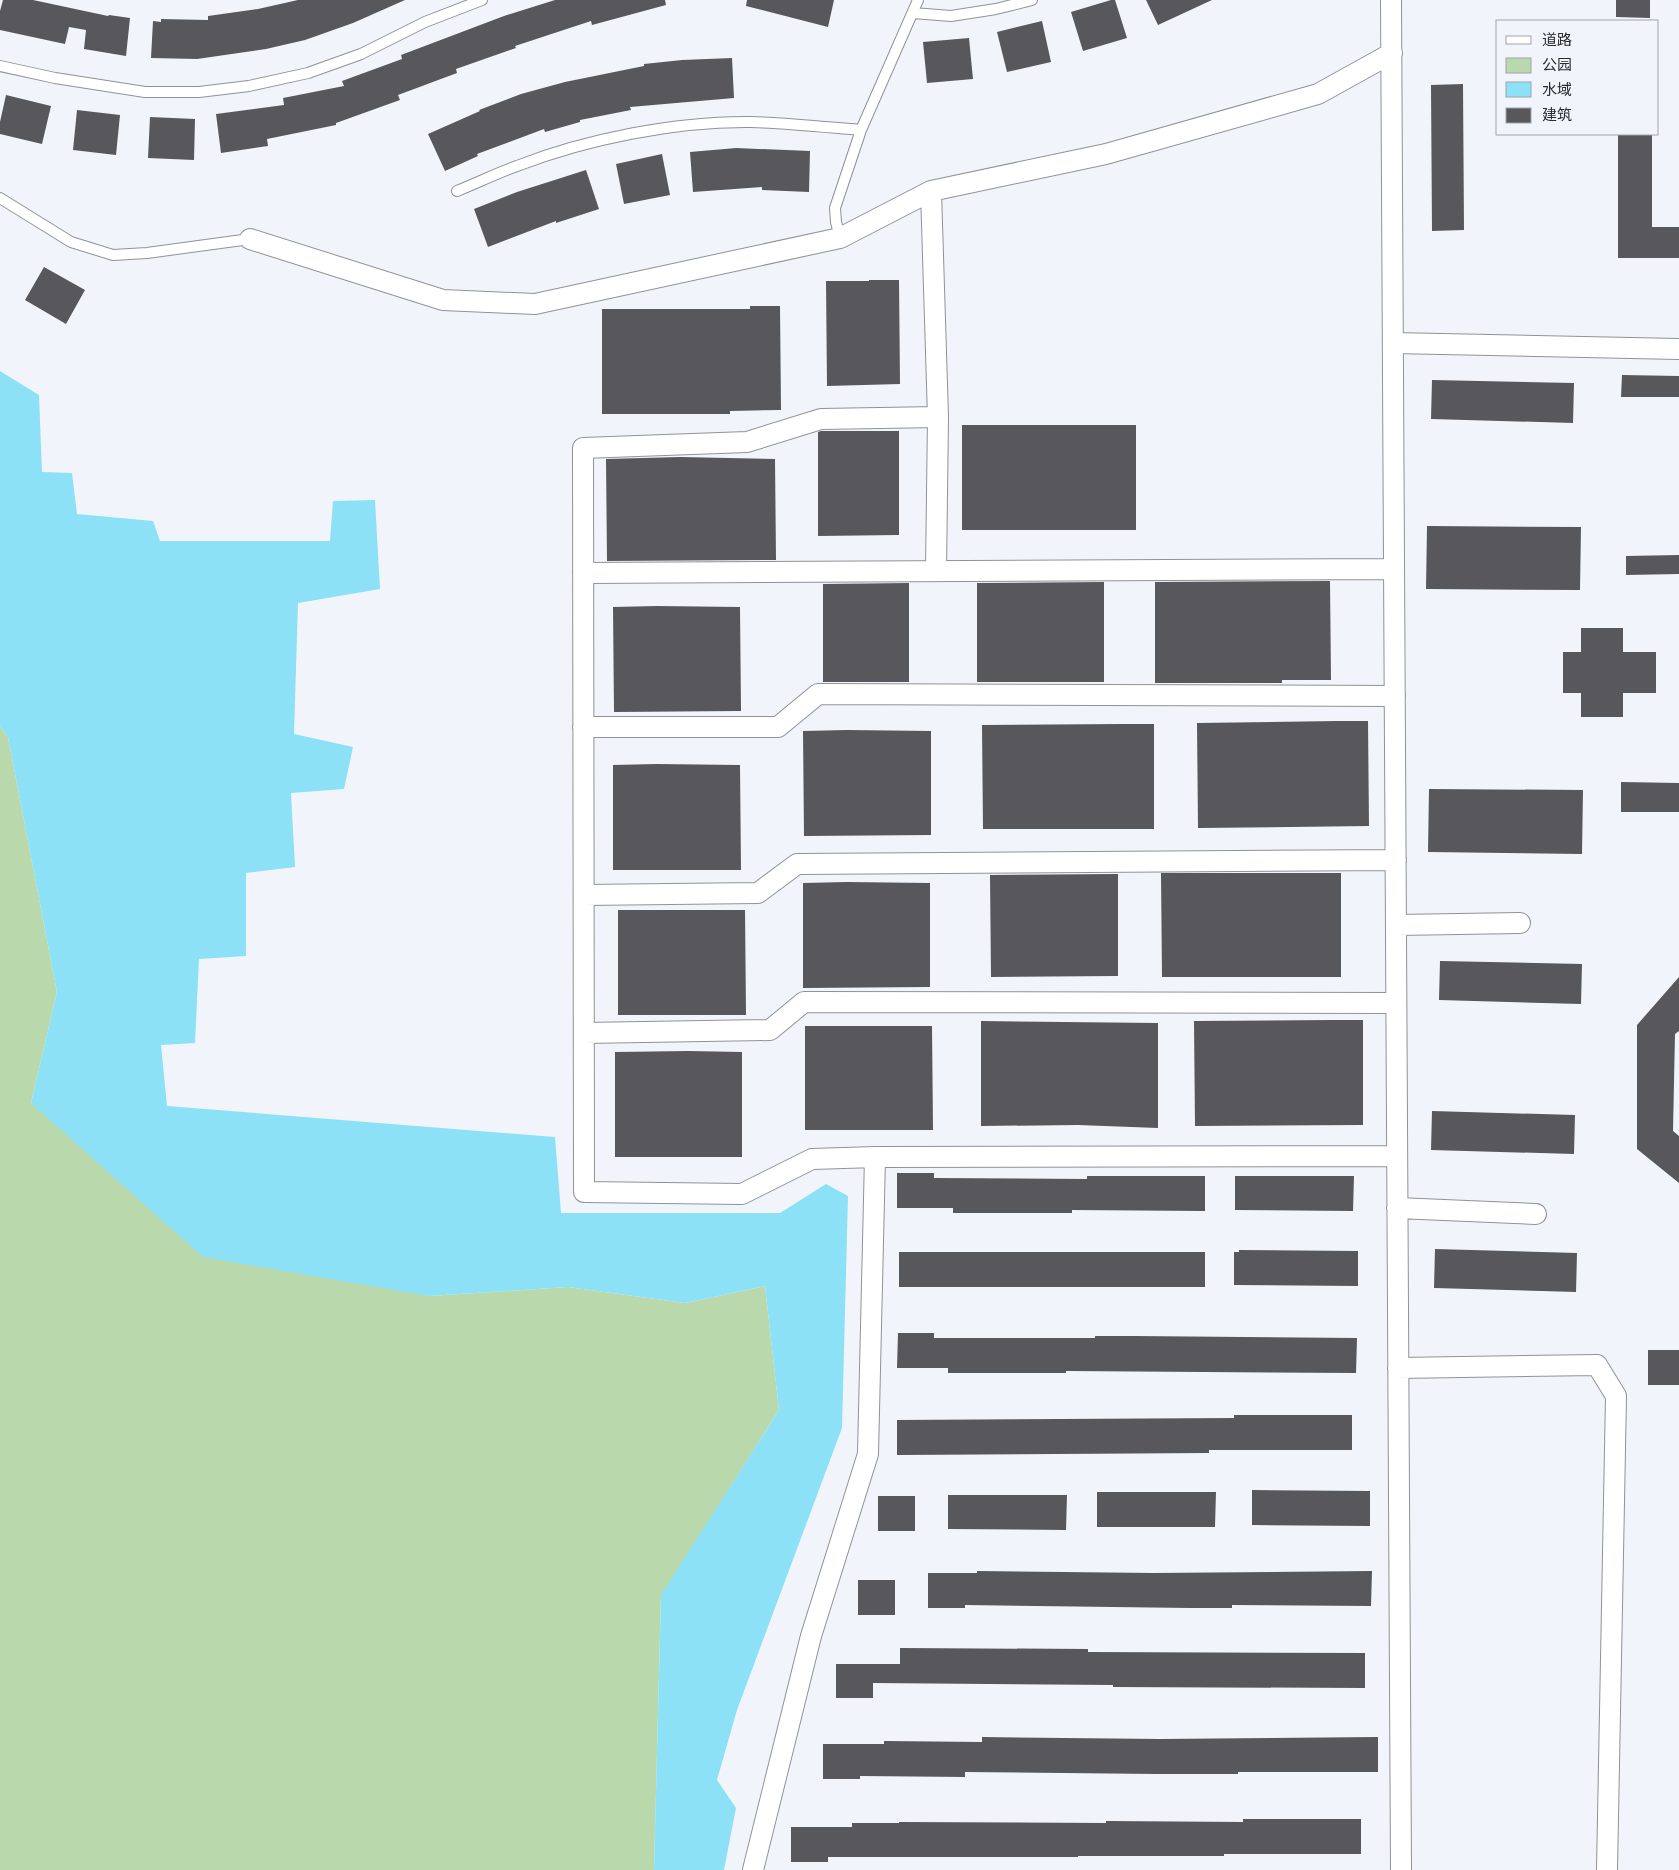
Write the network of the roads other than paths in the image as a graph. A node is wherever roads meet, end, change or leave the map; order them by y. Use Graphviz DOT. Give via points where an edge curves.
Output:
graph roads {
  1 [pos="482,0"];
  2 [pos="918,0"];
  3 [pos="1032,0"];
  4 [pos="1391,0"];
  5 [pos="913,13"];
  6 [pos="1392,53"];
  7 [pos="0,66"];
  8 [pos="861,130"];
  9 [pos="457,191"];
  10 [pos="931,191"];
  11 [pos="0,198"];
  12 [pos="840,238"];
  13 [pos="250,239"];
  14 [pos="1393,343"];
  15 [pos="1679,349"];
  16 [pos="938,417"];
  17 [pos="1394,569"];
  18 [pos="936,571"];
  19 [pos="583,573"];
  20 [pos="1395,696"];
  21 [pos="583,727"];
  22 [pos="1396,860"];
  23 [pos="584,895"];
  24 [pos="1520,923"];
  25 [pos="1396,926"];
  26 [pos="1396,1003"];
  27 [pos="584,1033"];
  28 [pos="1397,1156"];
  29 [pos="875,1157"];
  30 [pos="1397,1208"];
  31 [pos="1536,1214"];
  32 [pos="1398,1368"];
  33 [pos="753,1870"];
  34 [pos="1400,1870"];
  35 [pos="1607,1870"];
  1 -- 7 [label="lane" via="425,22 362,54 308,72 249,86 199,92 145,92"];
  2 -- 5 [label="lane"];
  3 -- 5 [label="lane" via="951,16"];
  4 -- 6 [label="street"];
  5 -- 8 [label="lane"];
  6 -- 10 [label="street" via="1318,94 1106,154"];
  6 -- 14 [label="street"];
  8 -- 9 [label="lane" via="751,122 693,125 570,148"];
  8 -- 12 [label="lane" via="835,208"];
  10 -- 12 [label="street"];
  10 -- 16 [label="street"];
  11 -- 13 [label="lane" via="71,242 113,255"];
  12 -- 13 [label="street" via="535,304 443,300"];
  14 -- 15 [label="street"];
  14 -- 17 [label="street"];
  16 -- 18 [label="street"];
  16 -- 19 [label="street" via="820,419 746,442 583,448"];
  17 -- 18 [label="street"];
  17 -- 20 [label="street"];
  18 -- 19 [label="street"];
  19 -- 21 [label="street"];
  20 -- 21 [label="street" via="818,694 778,727"];
  20 -- 22 [label="street"];
  21 -- 23 [label="street"];
  22 -- 23 [label="street" via="797,864 758,893"];
  22 -- 25 [label="street"];
  23 -- 27 [label="street"];
  24 -- 25 [label="street"];
  25 -- 26 [label="street"];
  26 -- 27 [label="street" via="804,1002 770,1030"];
  26 -- 28 [label="street"];
  27 -- 29 [label="street" via="584,1192 742,1194 812,1159"];
  28 -- 29 [label="street"];
  28 -- 30 [label="street"];
  29 -- 33 [label="street" via="868,1454 811,1636"];
  30 -- 31 [label="street"];
  30 -- 32 [label="street"];
  32 -- 34 [label="street"];
  32 -- 35 [label="street" via="1597,1365 1616,1396"];
}
